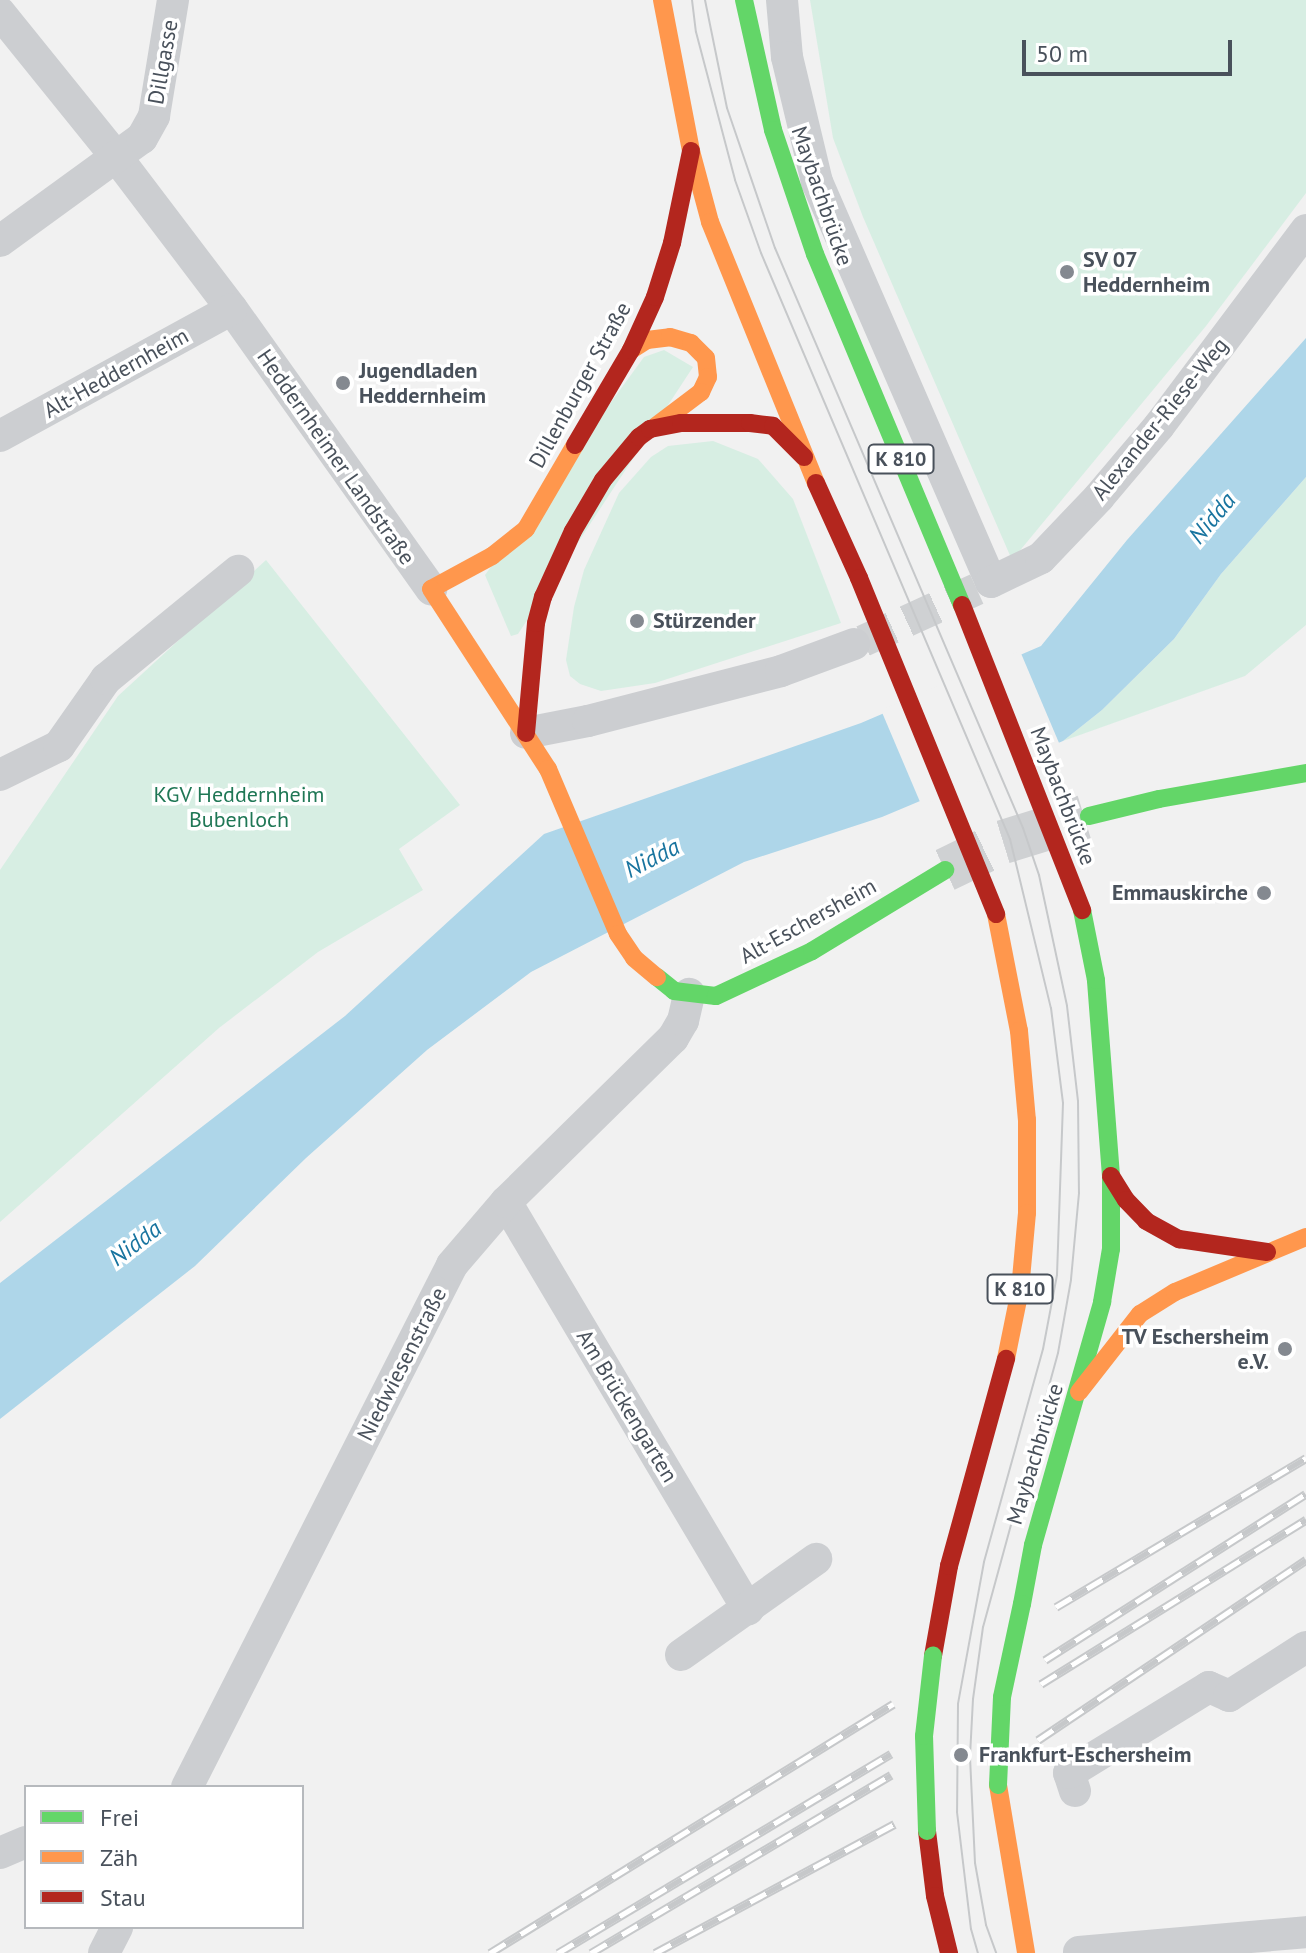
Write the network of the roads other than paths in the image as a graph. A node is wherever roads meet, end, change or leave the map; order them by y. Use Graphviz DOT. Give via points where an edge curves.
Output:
graph roads {
  1 [pos="173,0"];
  2 [pos="662,0"];
  3 [pos="744,0"];
  4 [pos="782,0"];
  5 [pos="0,13"];
  6 [pos="691,151"];
  7 [pos="118,159"];
  8 [pos="1306,230"];
  9 [pos="0,241"];
  10 [pos="232,309"];
  11 [pos="631,350"];
  12 [pos="650,429"];
  13 [pos="0,436"];
  14 [pos="804,457"];
  15 [pos="238,571"];
  16 [pos="431,589"];
  17 [pos="854,644"];
  18 [pos="526,733"];
  19 [pos="1306,773"];
  20 [pos="0,775"];
  21 [pos="1089,816"];
  22 [pos="945,870"];
  23 [pos="689,994"];
  24 [pos="1111,1176"];
  25 [pos="506,1202"];
  26 [pos="1306,1237"];
  27 [pos="1269,1252"];
  28 [pos="1079,1392"];
  29 [pos="816,1559"];
  30 [pos="748,1609"];
  31 [pos="1306,1647"];
  32 [pos="681,1655"];
  33 [pos="188,1785"];
  34 [pos="1075,1791"];
  35 [pos="24,1843"];
  36 [pos="0,1853"];
  37 [pos="116,1929"];
  38 [pos="1306,1932"];
  39 [pos="1079,1952"];
  40 [pos="104,1953"];
  41 [pos="949,1953"];
  42 [pos="1026,1953"];
  1 -- 7 [label="street, Dillgasse" via="154,116 142,138"];
  2 -- 6 [label="main road, Dillenburger Straße / K 810"];
  3 -- 24 [label="main road, Maybachbrücke / K 810, bridge" via="773,130 815,254 963,606 1082,910 1096,980"];
  4 -- 8 [label="street, Alexander-Riese-Weg" via="787,57 817,182 991,582 1041,558 1099,497"];
  5 -- 7 [label="street, Heddernheimer Landstraße"];
  6 -- 11 [label="main road, Dillenburger Straße" via="672,243"];
  6 -- 14 [label="main road, Dillenburger Straße / K 810" via="710,222"];
  7 -- 9 [label="street, Dillgasse"];
  7 -- 10 [label="street, Heddernheimer Landstraße"];
  10 -- 13 [label="street, Alt-Heddernheim"];
  10 -- 16 [label="street, Heddernheimer Landstraße"];
  11 -- 12 [label="main road" via="647,340 670,337 691,343 706,358 708,377 701,392"];
  11 -- 16 [label="main road, Dillenburger Straße" via="526,529 492,556"];
  12 -- 14 [label="main road, Dillenburger Straße" via="720,421 773,426"];
  12 -- 18 [label="main road" via="603,480 543,597"];
  14 -- 41 [label="main road, Dillenburger Straße / K 810, bridge" via="996,914 1019,1031 1027,1120 1020,1290 1005,1367 949,1566 924,1736 927,1831"];
  15 -- 20 [label="street" via="106,679 59,746"];
  16 -- 18 [label="main road, Heddernheimer Landstraße"];
  17 -- 18 [label="street" via="781,671"];
  18 -- 23 [label="main road, Heddernheimer Landstraße" via="567,808 618,934 653,976 674,991"];
  19 -- 21 [label="main road"];
  22 -- 23 [label="main road, Alt-Eschersheim" via="762,976 716,996"];
  23 -- 25 [label="street, Niedwiesenstraße" via="673,1038"];
  24 -- 27 [label="main road" via="1146,1221 1179,1239"];
  24 -- 28 [label="main road, Maybachbrücke / K 810" via="1111,1249"];
  25 -- 30 [label="street, Am Brückengarten"];
  25 -- 33 [label="street, Niedwiesenstraße" via="452,1265"];
  26 -- 27 [label="main road"];
  27 -- 28 [label="main road" via="1175,1292 1140,1314"];
  28 -- 42 [label="main road, Maybachbrücke / K 810, bridge" via="1033,1545 1002,1697 998,1785"];
  29 -- 30 [label="street"];
  30 -- 32 [label="street"];
  31 -- 34 [label="street" via="1229,1696 1209,1687 1069,1773"];
  35 -- 36 [label="street"];
  37 -- 40 [label="street"];
  38 -- 39 [label="street"];
}
